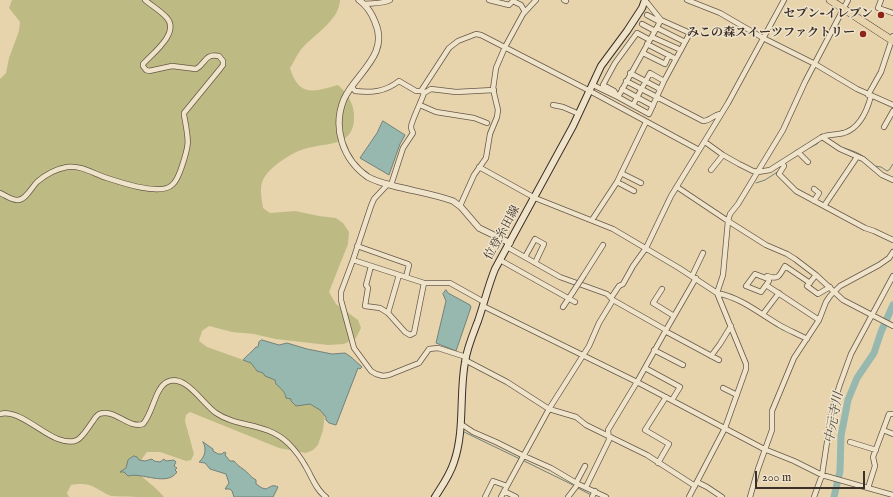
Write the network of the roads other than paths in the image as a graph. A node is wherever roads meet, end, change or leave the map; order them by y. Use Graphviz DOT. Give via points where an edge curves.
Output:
graph roads {
  1 [pos="145,0"];
  2 [pos="390,0"];
  3 [pos="489,0"];
  4 [pos="514,0"];
  5 [pos="536,0"];
  6 [pos="645,0"];
  7 [pos="687,0"];
  8 [pos="784,0"];
  9 [pos="830,0"];
  10 [pos="848,0"];
  11 [pos="881,0"];
  12 [pos="361,2"];
  13 [pos="843,9"];
  14 [pos="525,12"];
  15 [pos="893,13"];
  16 [pos="647,15"];
  17 [pos="660,21"];
  18 [pos="642,24"];
  19 [pos="677,27"];
  20 [pos="656,29"];
  21 [pos="673,36"];
  22 [pos="763,38"];
  23 [pos="893,39"];
  24 [pos="649,40"];
  25 [pos="685,42"];
  26 [pos="505,47"];
  27 [pos="681,50"];
  28 [pos="642,53"];
  29 [pos="669,55"];
  30 [pos="676,59"];
  31 [pos="814,64"];
  32 [pos="630,73"];
  33 [pos="626,81"];
  34 [pos="646,81"];
  35 [pos="664,81"];
  36 [pos="352,87"];
  37 [pos="591,88"];
  38 [pos="622,89"];
  39 [pos="642,89"];
  40 [pos="660,89"];
  41 [pos="494,90"];
  42 [pos="422,92"];
  43 [pos="869,95"];
  44 [pos="618,97"];
  45 [pos="638,97"];
  46 [pos="657,97"];
  47 [pos="420,105"];
  48 [pos="553,105"];
  49 [pos="633,105"];
  50 [pos="893,105"];
  51 [pos="653,106"];
  52 [pos="893,111"];
  53 [pos="579,114"];
  54 [pos="720,114"];
  55 [pos="646,122"];
  56 [pos="487,123"];
  57 [pos="884,127"];
  58 [pos="822,137"];
  59 [pos="705,142"];
  60 [pos="699,150"];
  61 [pos="798,152"];
  62 [pos="723,155"];
  63 [pos="857,157"];
  64 [pos="808,162"];
  65 [pos="782,163"];
  66 [pos="479,167"];
  67 [pos="711,170"];
  68 [pos="758,172"];
  69 [pos="621,173"];
  70 [pos="893,180"];
  71 [pos="617,182"];
  72 [pos="641,183"];
  73 [pos="389,185"];
  74 [pos="677,187"];
  75 [pos="814,189"];
  76 [pos="634,191"];
  77 [pos="0,193"];
  78 [pos="535,198"];
  79 [pos="814,201"];
  80 [pos="460,206"];
  81 [pos="824,206"];
  82 [pos="592,220"];
  83 [pos="728,221"];
  84 [pos="893,240"];
  85 [pos="509,245"];
  86 [pos="603,245"];
  87 [pos="358,246"];
  88 [pos="646,248"];
  89 [pos="893,252"];
  90 [pos="703,253"];
  91 [pos="525,257"];
  92 [pos="353,260"];
  93 [pos="500,260"];
  94 [pos="535,262"];
  95 [pos="371,266"];
  96 [pos="752,270"];
  97 [pos="399,275"];
  98 [pos="816,275"];
  99 [pos="893,276"];
  100 [pos="406,277"];
  101 [pos="694,277"];
  102 [pos="424,283"];
  103 [pos="810,283"];
  104 [pos="766,285"];
  105 [pos="830,287"];
  106 [pos="662,289"];
  107 [pos="834,291"];
  108 [pos="718,293"];
  109 [pos="779,293"];
  110 [pos="569,299"];
  111 [pos="612,299"];
  112 [pos="575,302"];
  113 [pos="483,304"];
  114 [pos="563,307"];
  115 [pos="388,313"];
  116 [pos="763,314"];
  117 [pos="674,316"];
  118 [pos="873,316"];
  119 [pos="819,320"];
  120 [pos="731,326"];
  121 [pos="893,326"];
  122 [pos="665,330"];
  123 [pos="807,338"];
  124 [pos="654,350"];
  125 [pos="582,356"];
  126 [pos="710,356"];
  127 [pos="465,358"];
  128 [pos="719,360"];
  129 [pos="683,366"];
  130 [pos="645,368"];
  131 [pos="637,382"];
  132 [pos="723,388"];
  133 [pos="737,395"];
  134 [pos="666,397"];
  135 [pos="672,400"];
  136 [pos="549,409"];
  137 [pos="0,414"];
  138 [pos="893,414"];
  139 [pos="461,424"];
  140 [pos="725,428"];
  141 [pos="883,430"];
  142 [pos="893,434"];
  143 [pos="608,436"];
  144 [pos="850,442"];
  145 [pos="764,449"];
  146 [pos="876,450"];
  147 [pos="524,456"];
  148 [pos="658,463"];
  149 [pos="585,466"];
  150 [pos="824,476"];
  151 [pos="577,484"];
  152 [pos="696,484"];
  153 [pos="507,486"];
  154 [pos="586,487"];
  155 [pos="868,488"];
  156 [pos="504,491"];
  157 [pos="595,491"];
  158 [pos="891,496"];
  159 [pos="326,497"];
  160 [pos="435,497"];
  161 [pos="485,497"];
  162 [pos="501,497"];
  163 [pos="516,497"];
  164 [pos="568,497"];
  165 [pos="592,497"];
  166 [pos="606,497"];
  167 [pos="689,497"];
  168 [pos="722,497"];
  169 [pos="750,497"];
  170 [pos="814,497"];
  1 -- 77 [label="street" via="167,18 171,27 158,50 143,64 143,69 149,71 172,66 196,69 211,55 219,56 223,61 220,69 184,113 188,143 175,182 168,188 157,190 71,167 45,176 21,199 17,200"];
  2 -- 12 [label="street" via="380,3"];
  3 -- 4 [label="street" via="509,5"];
  4 -- 14 [label="street"];
  5 -- 14 [label="street"];
  6 -- 17 [label="street"];
  6 -- 37 [label="main road, 位登糸田線" via="601,66"];
  7 -- 22 [label="street" via="720,13"];
  8 -- 22 [label="street"];
  9 -- 13 [label="main road"];
  10 -- 13 [label="street"];
  11 -- 15 [label="street" via="878,8"];
  12 -- 36 [label="street" via="377,25 378,40 374,56"];
  13 -- 23 [label="main road"];
  13 -- 31 [label="street"];
  14 -- 26 [label="street"];
  16 -- 17 [label="street"];
  17 -- 19 [label="street"];
  17 -- 20 [label="street"];
  18 -- 20 [label="street"];
  19 -- 21 [label="street"];
  19 -- 25 [label="street" via="690,33"];
  20 -- 21 [label="street"];
  20 -- 24 [label="street"];
  21 -- 25 [label="street"];
  22 -- 31 [label="street"];
  22 -- 54 [label="street"];
  23 -- 43 [label="street"];
  24 -- 27 [label="street"];
  24 -- 28 [label="street"];
  24 -- 29 [label="street"];
  24 -- 44 [label="street" via="637,33 603,85 614,91"];
  25 -- 27 [label="street"];
  26 -- 37 [label="street"];
  26 -- 41 [label="street" via="496,68"];
  26 -- 42 [label="street" via="476,34 458,41 449,48"];
  27 -- 30 [label="street"];
  28 -- 29 [label="street" via="665,64"];
  28 -- 32 [label="street"];
  29 -- 30 [label="street"];
  30 -- 35 [label="street"];
  31 -- 43 [label="street"];
  31 -- 68 [label="street" via="783,130"];
  32 -- 33 [label="street"];
  32 -- 34 [label="street"];
  33 -- 38 [label="street"];
  33 -- 39 [label="street"];
  34 -- 35 [label="street" via="650,73"];
  34 -- 39 [label="street"];
  34 -- 40 [label="street"];
  35 -- 40 [label="street"];
  36 -- 42 [label="street" via="355,91 372,92 385,90 399,81"];
  36 -- 73 [label="street" via="344,99 339,122 339,133 344,149 360,170 370,178"];
  37 -- 44 [label="street"];
  37 -- 53 [label="main road, 位登糸田線"];
  37 -- 55 [label="street"];
  38 -- 44 [label="street"];
  38 -- 45 [label="street"];
  39 -- 45 [label="street"];
  39 -- 46 [label="street"];
  40 -- 46 [label="street"];
  41 -- 42 [label="street" via="456,92 431,89"];
  41 -- 66 [label="street" via="498,110 486,158"];
  42 -- 47 [label="street"];
  43 -- 50 [label="street"];
  43 -- 58 [label="street" via="867,109 852,130"];
  44 -- 49 [label="street"];
  45 -- 49 [label="street"];
  45 -- 51 [label="street"];
  46 -- 51 [label="street"];
  46 -- 54 [label="street" via="703,121"];
  47 -- 56 [label="street" via="436,112 474,118"];
  47 -- 73 [label="street" via="412,121 413,134 404,148"];
  48 -- 53 [label="street"];
  49 -- 51 [label="street" via="649,114"];
  52 -- 57 [label="street"];
  53 -- 78 [label="main road, 位登糸田線"];
  54 -- 59 [label="street"];
  55 -- 60 [label="street"];
  55 -- 69 [label="street"];
  58 -- 61 [label="street"];
  58 -- 63 [label="street"];
  59 -- 60 [label="street"];
  59 -- 62 [label="street"];
  60 -- 74 [label="street"];
  61 -- 64 [label="street"];
  61 -- 65 [label="street"];
  62 -- 67 [label="street"];
  62 -- 68 [label="street"];
  63 -- 70 [label="street" via="867,162 882,176"];
  63 -- 81 [label="street"];
  65 -- 68 [label="street" via="770,170"];
  65 -- 79 [label="street" via="784,166 779,174 796,191"];
  66 -- 78 [label="street"];
  66 -- 80 [label="street"];
  68 -- 83 [label="street"];
  69 -- 71 [label="street"];
  69 -- 72 [label="street"];
  71 -- 76 [label="street"];
  71 -- 82 [label="street"];
  73 -- 80 [label="street" via="449,200"];
  73 -- 87 [label="street" via="374,199"];
  74 -- 83 [label="street"];
  74 -- 88 [label="street"];
  75 -- 79 [label="street" via="819,193"];
  78 -- 82 [label="street"];
  78 -- 85 [label="main road, 位登糸田線"];
  79 -- 81 [label="street"];
  80 -- 85 [label="street" via="479,228"];
  81 -- 84 [label="street"];
  82 -- 88 [label="street"];
  83 -- 98 [label="street" via="766,245 787,254"];
  83 -- 108 [label="street" via="723,275"];
  85 -- 91 [label="street"];
  85 -- 93 [label="main road, 位登糸田線"];
  86 -- 110 [label="street, bridge"];
  87 -- 92 [label="street"];
  87 -- 100 [label="street" via="408,264"];
  88 -- 101 [label="street"];
  88 -- 111 [label="street"];
  89 -- 107 [label="street" via="879,265"];
  90 -- 101 [label="street"];
  91 -- 94 [label="street"];
  91 -- 94 [label="street" via="535,239 544,244"];
  92 -- 95 [label="street"];
  92 -- 127 [label="street" via="341,292 341,300 354,348 371,371 383,376 389,375 419,363 429,349 438,348"];
  93 -- 110 [label="street"];
  93 -- 113 [label="main road, 位登糸田線" via="487,288"];
  94 -- 111 [label="street" via="560,277 607,294"];
  95 -- 97 [label="street"];
  95 -- 115 [label="street" via="366,285 368,288 365,306 380,308"];
  96 -- 103 [label="street" via="774,279 785,266"];
  97 -- 100 [label="street"];
  97 -- 115 [label="street"];
  98 -- 103 [label="street"];
  98 -- 105 [label="street"];
  99 -- 118 [label="street"];
  100 -- 102 [label="street"];
  101 -- 108 [label="street"];
  101 -- 117 [label="street"];
  102 -- 113 [label="street" via="450,282"];
  102 -- 115 [label="street" via="412,335 405,332"];
  103 -- 105 [label="street" via="807,286 818,294"];
  104 -- 104 [label="street" via="761,292 746,286 756,274 768,279"];
  104 -- 109 [label="street"];
  105 -- 107 [label="street"];
  106 -- 117 [label="street" via="653,303"];
  107 -- 118 [label="street" via="843,300"];
  107 -- 119 [label="street" via="826,302"];
  108 -- 116 [label="street"];
  108 -- 120 [label="street"];
  109 -- 116 [label="street"];
  109 -- 119 [label="street"];
  110 -- 112 [label="street"];
  110 -- 114 [label="street"];
  111 -- 122 [label="street"];
  111 -- 125 [label="street"];
  113 -- 125 [label="street"];
  113 -- 127 [label="main road, 位登糸田線"];
  116 -- 123 [label="street"];
  117 -- 122 [label="street"];
  118 -- 121 [label="street"];
  118 -- 150 [label="street" via="851,354 838,387 831,416"];
  119 -- 123 [label="street"];
  120 -- 126 [label="street"];
  120 -- 133 [label="street" via="746,364"];
  122 -- 124 [label="street"];
  122 -- 126 [label="street"];
  123 -- 145 [label="street" via="794,358 772,411 772,430"];
  124 -- 129 [label="street"];
  124 -- 130 [label="street"];
  125 -- 131 [label="street"];
  125 -- 136 [label="street"];
  126 -- 128 [label="street"];
  127 -- 136 [label="street"];
  127 -- 139 [label="main road, 位登糸田線"];
  130 -- 131 [label="street"];
  130 -- 135 [label="street" via="680,387"];
  131 -- 134 [label="street"];
  131 -- 143 [label="street" via="608,430"];
  132 -- 133 [label="street"];
  133 -- 140 [label="street"];
  134 -- 135 [label="street"];
  134 -- 148 [label="street" via="645,430 668,444"];
  135 -- 140 [label="street"];
  136 -- 143 [label="street" via="576,417"];
  136 -- 147 [label="street"];
  137 -- 159 [label="street" via="11,413 50,436 74,442 81,438 96,416 102,414 111,414 135,424 143,424 161,387 167,382 178,380 221,416 270,430 287,442 301,458 320,493"];
  138 -- 141 [label="street" via="889,414"];
  139 -- 147 [label="street"];
  139 -- 160 [label="main road, 位登糸田線" via="454,462"];
  140 -- 145 [label="street"];
  140 -- 152 [label="street"];
  141 -- 142 [label="street"];
  141 -- 146 [label="street"];
  143 -- 148 [label="street"];
  143 -- 154 [label="street" via="609,440"];
  144 -- 146 [label="street"];
  145 -- 150 [label="street" via="794,460"];
  145 -- 169 [label="street"];
  146 -- 155 [label="street" via="873,457 875,466"];
  147 -- 151 [label="street" via="551,468"];
  147 -- 153 [label="street"];
  148 -- 152 [label="street"];
  149 -- 151 [label="street"];
  150 -- 155 [label="street"];
  150 -- 170 [label="street"];
  151 -- 154 [label="street"];
  151 -- 164 [label="street"];
  152 -- 167 [label="street"];
  152 -- 168 [label="street" via="707,487"];
  153 -- 156 [label="street"];
  153 -- 161 [label="street" via="493,482"];
  154 -- 157 [label="street"];
  155 -- 158 [label="street"];
  156 -- 162 [label="street"];
  156 -- 163 [label="street"];
  157 -- 165 [label="street"];
  157 -- 166 [label="street"];
}
